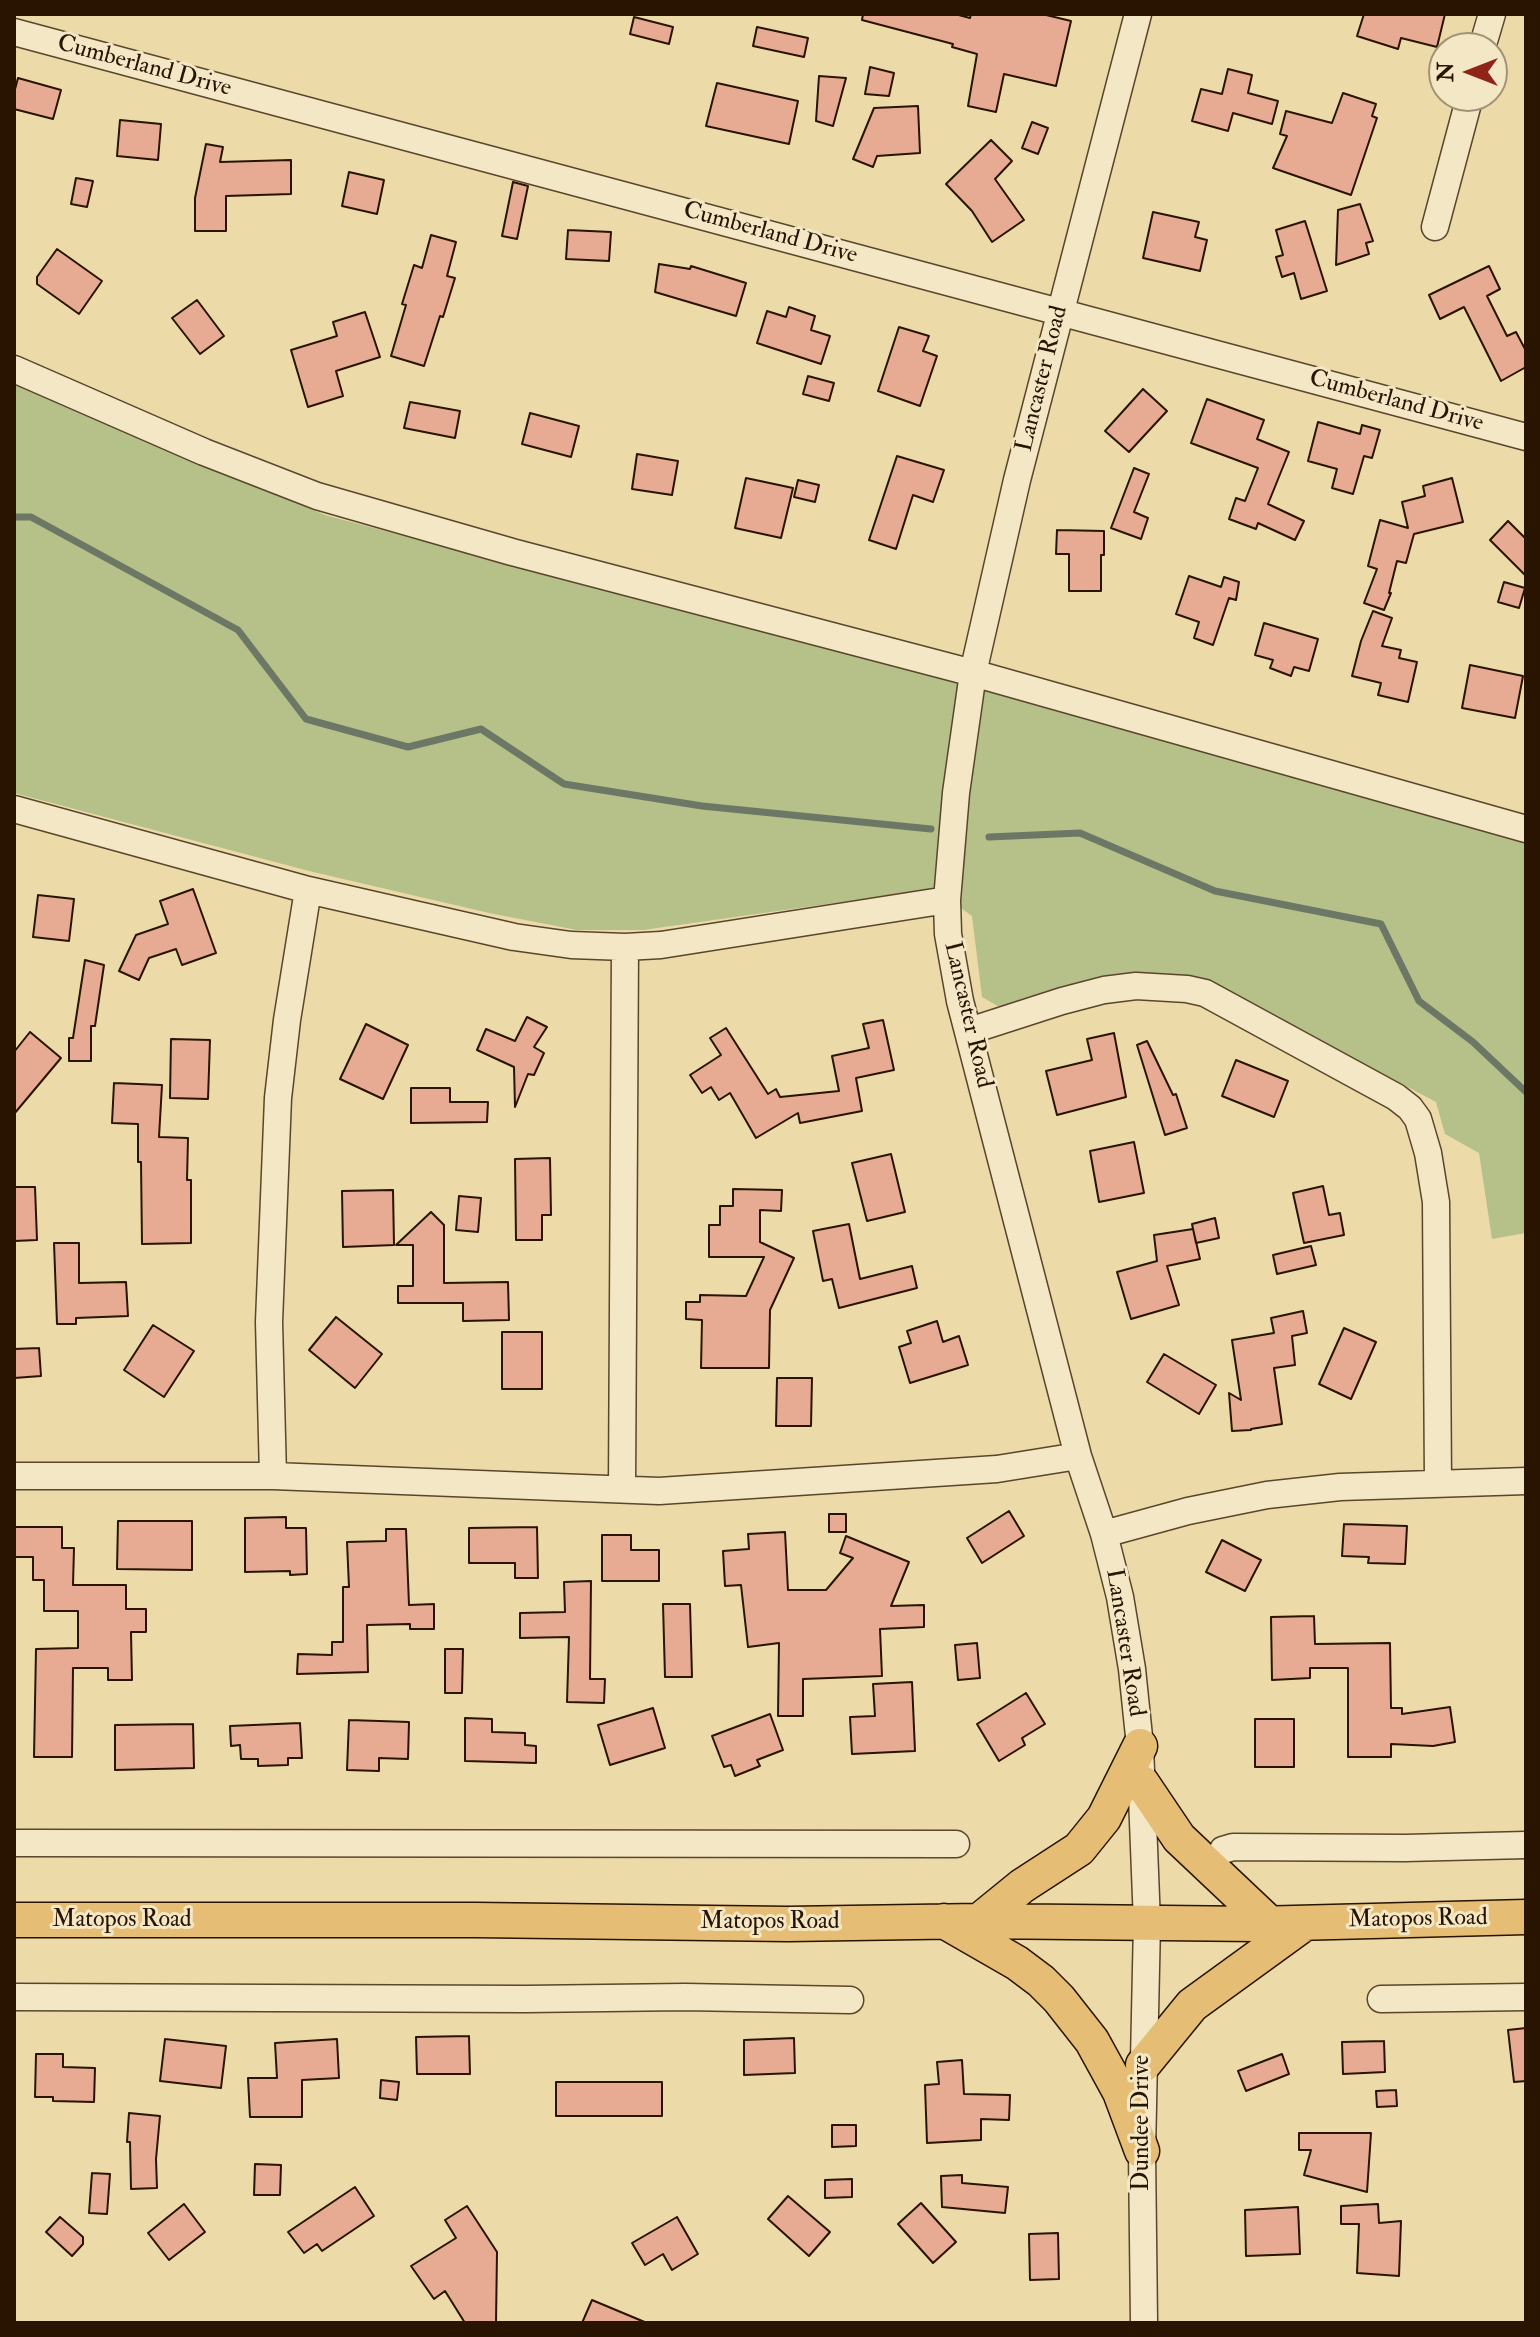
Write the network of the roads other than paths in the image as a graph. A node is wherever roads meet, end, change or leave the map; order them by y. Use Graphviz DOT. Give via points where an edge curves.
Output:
graph roads {
  1 [pos="1138,14"];
  2 [pos="14,32"];
  3 [pos="1466,112"];
  4 [pos="1435,227"];
  5 [pos="1060,311"];
  6 [pos="14,369"];
  7 [pos="1526,437"];
  8 [pos="973,673"];
  9 [pos="14,809"];
  10 [pos="1526,829"];
  11 [pos="308,890"];
  12 [pos="947,900"];
  13 [pos="625,947"];
  14 [pos="969,1031"];
  15 [pos="1078,1456"];
  16 [pos="14,1476"];
  17 [pos="273,1476"];
  18 [pos="1526,1481"];
  19 [pos="1438,1483"];
  20 [pos="622,1489"];
  21 [pos="1104,1534"];
  22 [pos="1140,1746"];
  23 [pos="1142,1783"];
  24 [pos="14,1843"];
  25 [pos="956,1844"];
  26 [pos="1526,1845"];
  27 [pos="1223,1850"];
  28 [pos="1526,1917"];
  29 [pos="14,1920"];
  30 [pos="944,1921"];
  31 [pos="979,1921"];
  32 [pos="1147,1923"];
  33 [pos="1269,1923"];
  34 [pos="1305,1923"];
  35 [pos="14,1997"];
  36 [pos="1526,1997"];
  37 [pos="1381,1999"];
  38 [pos="850,2000"];
  39 [pos="1143,2065"];
  40 [pos="1142,2151"];
  41 [pos="1144,2323"];
  1 -- 5 [label="street, Lancaster Road"];
  2 -- 5 [label="street, Cumberland Drive"];
  3 -- 4 [label="street"];
  5 -- 7 [label="street, Cumberland Drive"];
  5 -- 8 [label="street, Lancaster Road"];
  6 -- 8 [label="street" via="317,496"];
  8 -- 10 [label="street"];
  8 -- 12 [label="street, Lancaster Road"];
  9 -- 11 [label="street"];
  11 -- 13 [label="street" via="514,937"];
  11 -- 17 [label="street" via="278,1098 269,1322"];
  12 -- 13 [label="street"];
  12 -- 14 [label="street, Lancaster Road" via="953,968"];
  13 -- 20 [label="street"];
  14 -- 15 [label="street, Lancaster Road"];
  14 -- 19 [label="street" via="1104,990 1187,989 1205,993 1410,1108 1428,1153 1436,1202"];
  15 -- 20 [label="street" via="997,1469"];
  15 -- 21 [label="street, Lancaster Road"];
  16 -- 17 [label="street"];
  17 -- 20 [label="street"];
  18 -- 19 [label="street"];
  19 -- 21 [label="street" via="1267,1495"];
  21 -- 22 [label="street, Lancaster Road" via="1120,1597"];
  22 -- 23 [label="street, Lancaster Road"];
  22 -- 31 [label="main road" via="1104,1818 1079,1849"];
  23 -- 32 [label="street, Lancaster Road"];
  23 -- 33 [label="main road" via="1179,1838"];
  24 -- 25 [label="street"];
  26 -- 27 [label="street"];
  28 -- 34 [label="main road, Matopos Road"];
  29 -- 30 [label="main road, Matopos Road"];
  30 -- 31 [label="main road, Matopos Road"];
  30 -- 40 [label="main road" via="1017,1963 1059,1999 1092,2041 1120,2092"];
  31 -- 32 [label="main road, Matopos Road"];
  32 -- 33 [label="main road, Matopos Road"];
  32 -- 39 [label="street, Dundee Drive"];
  33 -- 34 [label="main road, Matopos Road"];
  34 -- 39 [label="main road" via="1192,2005"];
  35 -- 38 [label="street"];
  36 -- 37 [label="street"];
  39 -- 40 [label="street, Dundee Drive"];
  40 -- 41 [label="street, Dundee Drive"];
}
